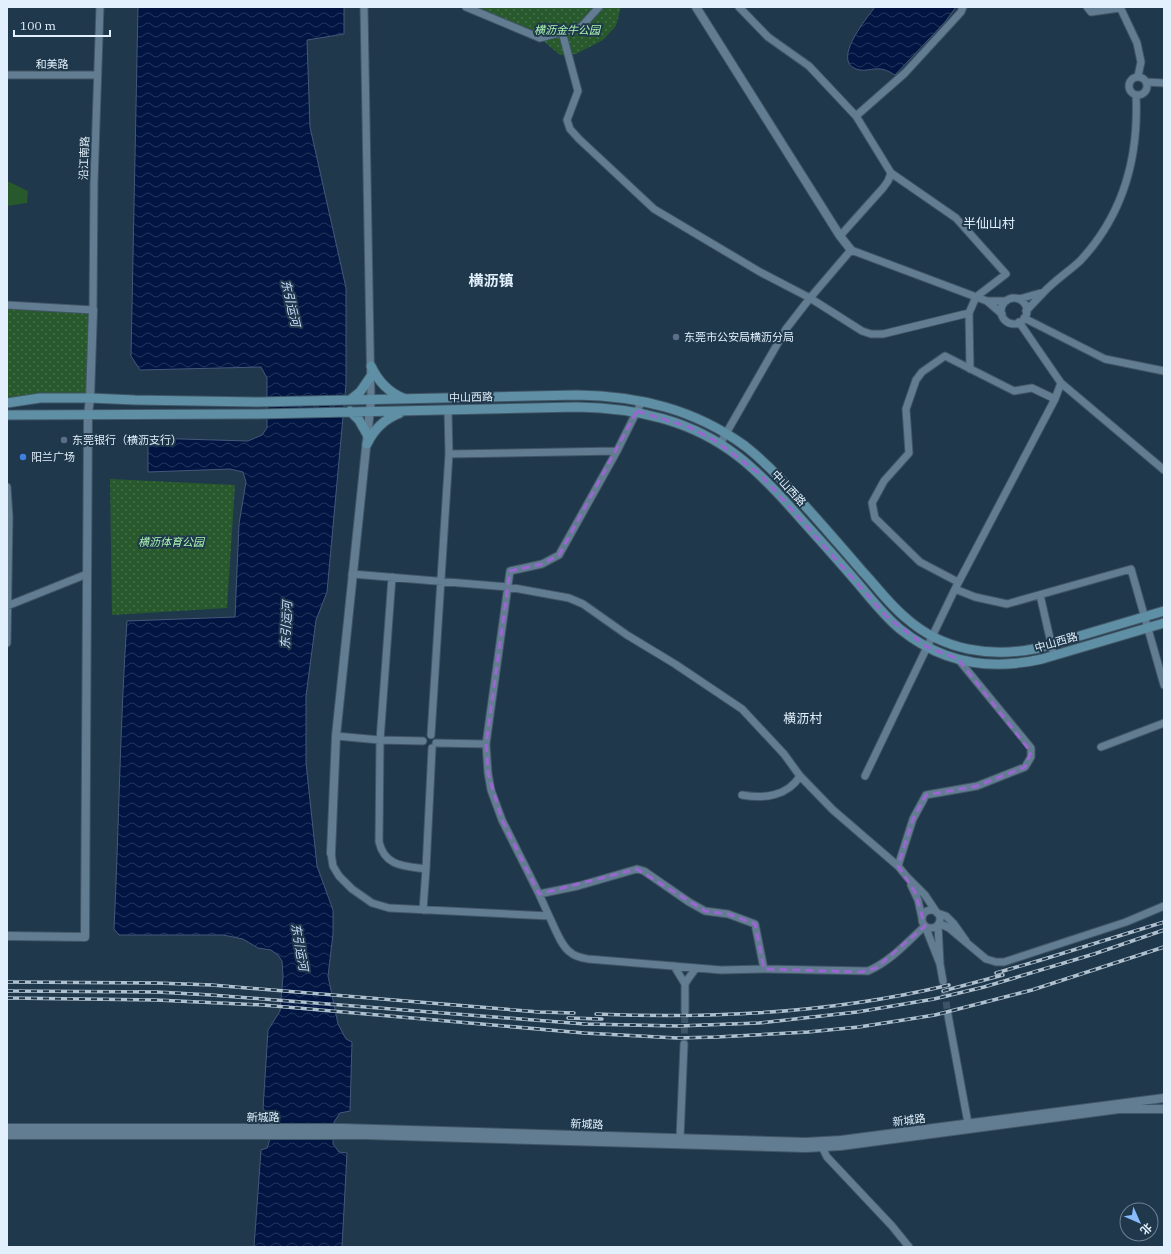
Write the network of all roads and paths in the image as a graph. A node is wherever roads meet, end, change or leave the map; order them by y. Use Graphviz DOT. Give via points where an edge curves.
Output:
graph roads {
  1 [pos="100,7"];
  2 [pos="364,7"];
  3 [pos="466,7"];
  4 [pos="598,7"];
  5 [pos="696,7"];
  6 [pos="739,7"];
  7 [pos="963,7"];
  8 [pos="1087,7"];
  9 [pos="1120,8"];
  10 [pos="562,32"];
  11 [pos="7,75"];
  12 [pos="98,75"];
  13 [pos="1138,76"];
  14 [pos="1147,82"];
  15 [pos="1164,83"];
  16 [pos="1136,95"];
  17 [pos="856,116"];
  18 [pos="891,173"];
  19 [pos="840,236"];
  20 [pos="851,250"];
  21 [pos="1044,292"];
  22 [pos="976,297"];
  23 [pos="810,298"];
  24 [pos="1019,299"];
  25 [pos="986,301"];
  26 [pos="1006,301"];
  27 [pos="7,305"];
  28 [pos="93,310"];
  29 [pos="970,313"];
  30 [pos="1002,314"];
  31 [pos="1023,317"];
  32 [pos="970,369"];
  33 [pos="371,371"];
  34 [pos="1164,371"];
  35 [pos="1062,383"];
  36 [pos="90,398"];
  37 [pos="407,399"];
  38 [pos="1055,399"];
  39 [pos="350,400"];
  40 [pos="371,400"];
  41 [pos="642,401"];
  42 [pos="7,403"];
  43 [pos="448,410"];
  44 [pos="350,411"];
  45 [pos="406,411"];
  46 [pos="637,411"];
  47 [pos="371,412"];
  48 [pos="7,415"];
  49 [pos="88,415"];
  50 [pos="726,434"];
  51 [pos="367,440"];
  52 [pos="720,444"];
  53 [pos="617,451"];
  54 [pos="449,454"];
  55 [pos="1164,470"];
  56 [pos="7,487"];
  57 [pos="8,516"];
  58 [pos="87,574"];
  59 [pos="352,574"];
  60 [pos="392,577"];
  61 [pos="441,581"];
  62 [pos="958,582"];
  63 [pos="508,587"];
  64 [pos="954,589"];
  65 [pos="1040,595"];
  66 [pos="7,606"];
  67 [pos="1164,611"];
  68 [pos="1145,617"];
  69 [pos="1164,623"];
  70 [pos="1148,628"];
  71 [pos="7,637"];
  72 [pos="932,637"];
  73 [pos="7,643"];
  74 [pos="1051,644"];
  75 [pos="927,647"];
  76 [pos="1054,656"];
  77 [pos="958,659"];
  78 [pos="1164,684"];
  79 [pos="1164,722"];
  80 [pos="430,735"];
  81 [pos="336,736"];
  82 [pos="380,740"];
  83 [pos="423,741"];
  84 [pos="486,744"];
  85 [pos="434,745"];
  86 [pos="1101,747"];
  87 [pos="800,776"];
  88 [pos="865,776"];
  89 [pos="742,795"];
  90 [pos="331,853"];
  91 [pos="898,866"];
  92 [pos="426,869"];
  93 [pos="907,877"];
  94 [pos="540,894"];
  95 [pos="1164,906"];
  96 [pos="423,910"];
  97 [pos="937,913"];
  98 [pos="549,916"];
  99 [pos="922,918"];
  100 [pos="938,925"];
  101 [pos="925,926"];
  102 [pos="7,936"];
  103 [pos="966,941"];
  104 [pos="940,964"];
  105 [pos="674,966"];
  106 [pos="696,968"];
  107 [pos="764,969"];
  108 [pos="943,981"];
  109 [pos="685,984"];
  110 [pos="685,1011"];
  111 [pos="948,1015"];
  112 [pos="684,1044"];
  113 [pos="1164,1098"];
  114 [pos="1164,1109"];
  115 [pos="968,1123"];
  116 [pos="7,1128"];
  117 [pos="268,1131"];
  118 [pos="343,1132"];
  119 [pos="7,1135"];
  120 [pos="680,1138"];
  121 [pos="822,1144"];
  122 [pos="908,1247"];
  1 -- 12 [label="street, 沿江南路"];
  2 -- 33 [label="street"];
  3 -- 10 [label="street" via="540,38"];
  4 -- 10 [label="street" via="581,27"];
  5 -- 19 [label="street"];
  6 -- 17 [label="street" via="768,37 809,66"];
  7 -- 17 [label="street" via="905,73"];
  8 -- 9 [label="street" via="1091,12"];
  9 -- 13 [label="street" via="1137,43 1141,62"];
  10 -- 23 [label="street" via="578,91 567,120 570,129 654,210"];
  11 -- 12 [label="street, 和美路"];
  12 -- 28 [label="street, 沿江南路"];
  13 -- 14 [label="street"];
  13 -- 16 [label="street" via="1128,83 1131,92"];
  14 -- 15 [label="street"];
  14 -- 16 [label="street" via="1145,92"];
  16 -- 21 [label="street" via="1135,146 1122,196 1110,219 1080,260"];
  17 -- 18 [label="street"];
  18 -- 19 [label="street" via="883,188"];
  18 -- 22 [label="street" via="956,218 1006,274"];
  19 -- 20 [label="street"];
  20 -- 22 [label="street"];
  20 -- 23 [label="street"];
  21 -- 24 [label="street"];
  21 -- 31 [label="street"];
  22 -- 25 [label="street"];
  22 -- 29 [label="street"];
  23 -- 29 [label="street" via="862,331 875,335"];
  23 -- 50 [label="street" via="786,329"];
  24 -- 26 [label="street" via="1012,298"];
  24 -- 31 [label="street" via="1024,304"];
  25 -- 26 [label="street"];
  25 -- 30 [label="street"];
  26 -- 30 [label="street" via="1002,307"];
  27 -- 28 [label="street"];
  28 -- 36 [label="street"];
  29 -- 32 [label="street"];
  30 -- 31 [label="street" via="1008,322 1015,323"];
  31 -- 34 [label="street" via="1105,359"];
  31 -- 35 [label="street"];
  32 -- 38 [label="street" via="1014,391 1032,388"];
  32 -- 62 [label="street" via="946,356 922,372 916,380 906,409 909,453 884,481 872,503 875,518 920,562"];
  33 -- 37 [label="main road" via="385,387"];
  33 -- 39 [label="main road" via="360,392"];
  33 -- 40 [label="street"];
  35 -- 38 [label="street"];
  35 -- 55 [label="street"];
  36 -- 39 [label="main road, 中山西路" via="258,402"];
  36 -- 42 [label="main road, 中山西路" via="40,398"];
  36 -- 49 [label="street"];
  37 -- 40 [label="main road, 中山西路"];
  37 -- 41 [label="main road, 中山西路" via="578,395"];
  38 -- 62 [label="street"];
  39 -- 40 [label="main road, 中山西路"];
  40 -- 47 [label="street"];
  41 -- 46 [label="street"];
  41 -- 50 [label="main road, 中山西路" via="693,417"];
  43 -- 45 [label="main road, 中山西路"];
  43 -- 46 [label="main road, 中山西路" via="606,407"];
  43 -- 54 [label="street"];
  44 -- 47 [label="main road, 中山西路"];
  44 -- 49 [label="main road, 中山西路"];
  44 -- 51 [label="main road" via="359,420"];
  45 -- 47 [label="main road, 中山西路"];
  45 -- 51 [label="main road" via="394,415 383,423"];
  46 -- 52 [label="main road, 中山西路" via="689,427"];
  46 -- 53 [label="street"];
  47 -- 51 [label="street"];
  48 -- 49 [label="main road, 中山西路"];
  49 -- 58 [label="street"];
  50 -- 52 [label="street"];
  50 -- 72 [label="main road, 中山西路" via="768,465 895,609"];
  51 -- 59 [label="street"];
  52 -- 75 [label="main road, 中山西路" via="760,474 887,617"];
  53 -- 54 [label="street"];
  53 -- 63 [label="street" via="560,555 542,564 510,571"];
  54 -- 61 [label="street"];
  56 -- 57 [label="street"];
  57 -- 66 [label="street"];
  58 -- 66 [label="street"];
  58 -- 102 [label="street" via="85,937"];
  59 -- 60 [label="street"];
  59 -- 81 [label="street"];
  60 -- 61 [label="street"];
  60 -- 82 [label="street"];
  61 -- 63 [label="street"];
  61 -- 80 [label="street"];
  62 -- 64 [label="street"];
  63 -- 84 [label="street"];
  63 -- 87 [label="street" via="569,598 593,610 627,635 742,709 784,754"];
  64 -- 65 [label="street" via="1007,604"];
  64 -- 72 [label="street"];
  65 -- 68 [label="street" via="1131,569"];
  65 -- 74 [label="street"];
  66 -- 71 [label="street"];
  67 -- 68 [label="main road, 中山西路"];
  68 -- 70 [label="street"];
  68 -- 74 [label="main road, 中山西路"];
  69 -- 70 [label="main road, 中山西路"];
  70 -- 76 [label="main road, 中山西路"];
  70 -- 78 [label="street"];
  71 -- 73 [label="street"];
  72 -- 74 [label="main road, 中山西路" via="961,648 992,653 1024,652"];
  72 -- 75 [label="street"];
  74 -- 76 [label="street"];
  75 -- 77 [label="main road, 中山西路"];
  75 -- 88 [label="street"];
  76 -- 77 [label="main road, 中山西路" via="1008,665"];
  77 -- 91 [label="street" via="1031,748 1031,757 1025,767 977,786 926,795 913,819"];
  79 -- 86 [label="street"];
  80 -- 83 [label="street"];
  80 -- 85 [label="street" via="435,738"];
  81 -- 82 [label="street"];
  81 -- 90 [label="street"];
  82 -- 83 [label="street"];
  82 -- 92 [label="street" via="381,850 396,864"];
  83 -- 85 [label="street" via="426,748"];
  84 -- 85 [label="street"];
  84 -- 94 [label="street" via="488,773 496,806"];
  85 -- 92 [label="street"];
  87 -- 89 [label="street" via="781,793 758,797"];
  87 -- 91 [label="street" via="833,810"];
  90 -- 96 [label="street" via="333,866 339,876 372,903 389,908"];
  91 -- 93 [label="street"];
  92 -- 96 [label="street"];
  93 -- 97 [label="street" via="925,894"];
  93 -- 99 [label="street" via="915,892"];
  94 -- 98 [label="street"];
  94 -- 107 [label="street" via="637,869 644,871 705,911 728,914 755,924"];
  95 -- 103 [label="street" via="1126,922 1004,962 986,959"];
  96 -- 98 [label="street"];
  97 -- 99 [label="street" via="932,910"];
  97 -- 100 [label="street" via="940,920"];
  97 -- 103 [label="street" via="946,916"];
  98 -- 105 [label="street" via="564,946 578,957"];
  99 -- 101 [label="street"];
  100 -- 101 [label="street" via="930,928"];
  100 -- 103 [label="street" via="946,926"];
  100 -- 104 [label="street"];
  101 -- 104 [label="street"];
  101 -- 107 [label="street" via="876,968 868,971"];
  104 -- 108 [label="street"];
  105 -- 106 [label="street"];
  105 -- 109 [label="street"];
  106 -- 107 [label="street"];
  106 -- 109 [label="street"];
  109 -- 110 [label="street"];
  111 -- 115 [label="street"];
  112 -- 120 [label="street"];
  113 -- 115 [label="street, 新城路"];
  114 -- 121 [label="street, 新城路" via="1119,1110 841,1146"];
  115 -- 121 [label="street, 新城路"];
  116 -- 117 [label="street, 新城路"];
  117 -- 118 [label="street, 新城路"];
  117 -- 119 [label="street, 新城路"];
  118 -- 120 [label="street, 新城路"];
  118 -- 121 [label="street, 新城路" via="778,1148"];
  120 -- 121 [label="street, 新城路"];
  121 -- 122 [label="street" via="827,1157 892,1226"];
}
